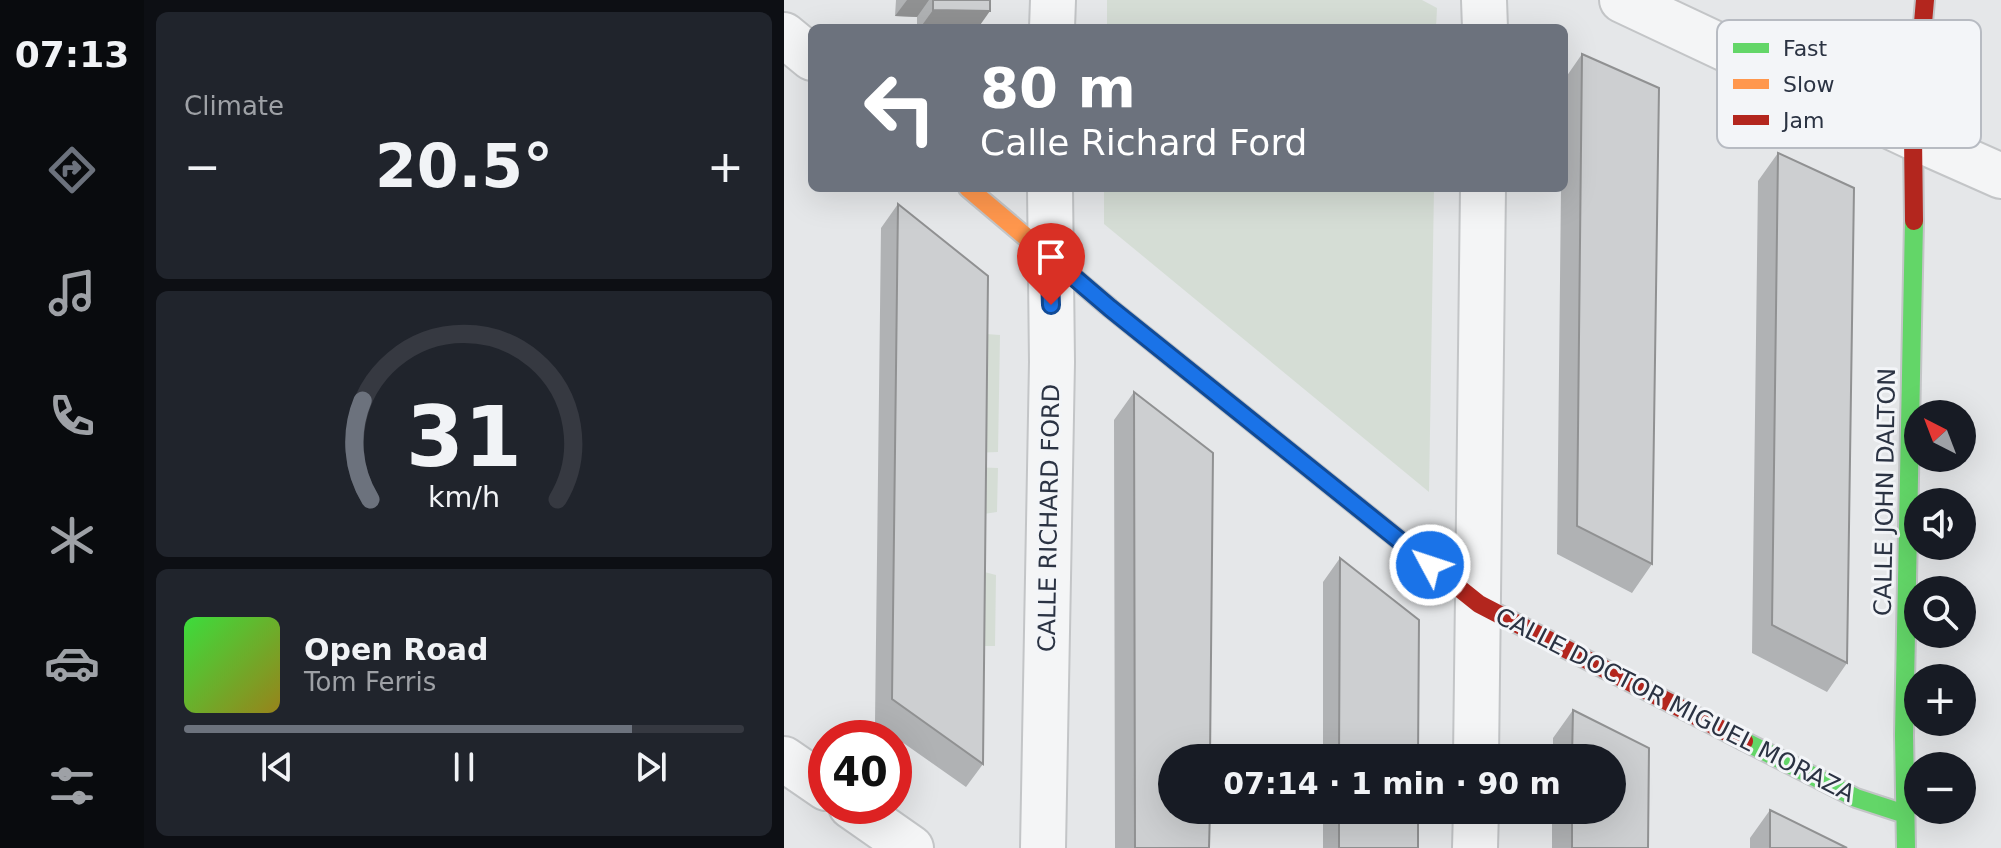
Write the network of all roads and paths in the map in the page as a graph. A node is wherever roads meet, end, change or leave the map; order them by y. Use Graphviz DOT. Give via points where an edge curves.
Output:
graph roads {
  1 [pos="1053,0"];
  2 [pos="1484,0"];
  3 [pos="1622,0"];
  4 [pos="1925,0"];
  5 [pos="1923,20"];
  6 [pos="1052,24"];
  7 [pos="1485,24"];
  8 [pos="784,35"];
  9 [pos="1717,45"];
  10 [pos="808,55"];
  11 [pos="1913,148"];
  12 [pos="1938,148"];
  13 [pos="2001,176"];
  14 [pos="973,192"];
  15 [pos="1050,192"];
  16 [pos="1483,192"];
  17 [pos="1049,256"];
  18 [pos="1479,604"];
  19 [pos="1476,744"];
  20 [pos="1904,752"];
  21 [pos="784,759"];
  22 [pos="808,776"];
  23 [pos="1904,814"];
  24 [pos="877,824"];
  25 [pos="1476,824"];
  26 [pos="1905,824"];
  27 [pos="911,848"];
  28 [pos="1043,848"];
  29 [pos="1475,848"];
  30 [pos="1906,848"];
  1 -- 6 [label="street"];
  2 -- 7 [label="street"];
  3 -- 9 [label="street"];
  4 -- 5 [label="street, CALLE JOHN DALTON"];
  8 -- 10 [label="street"];
  11 -- 20 [label="street, CALLE JOHN DALTON"];
  12 -- 13 [label="street"];
  14 -- 17 [label="street, CALLE DOCTOR MIGUEL MORAZA"];
  15 -- 17 [label="street, CALLE RICHARD FORD"];
  16 -- 18 [label="street"];
  17 -- 18 [label="street, CALLE DOCTOR MIGUEL MORAZA"];
  17 -- 28 [label="street, CALLE RICHARD FORD" via="1052,362"];
  18 -- 19 [label="street"];
  18 -- 23 [label="street, CALLE DOCTOR MIGUEL MORAZA" via="1837,789"];
  21 -- 22 [label="street"];
  24 -- 27 [label="street"];
  25 -- 29 [label="street"];
  26 -- 30 [label="street, CALLE JOHN DALTON"];
}
